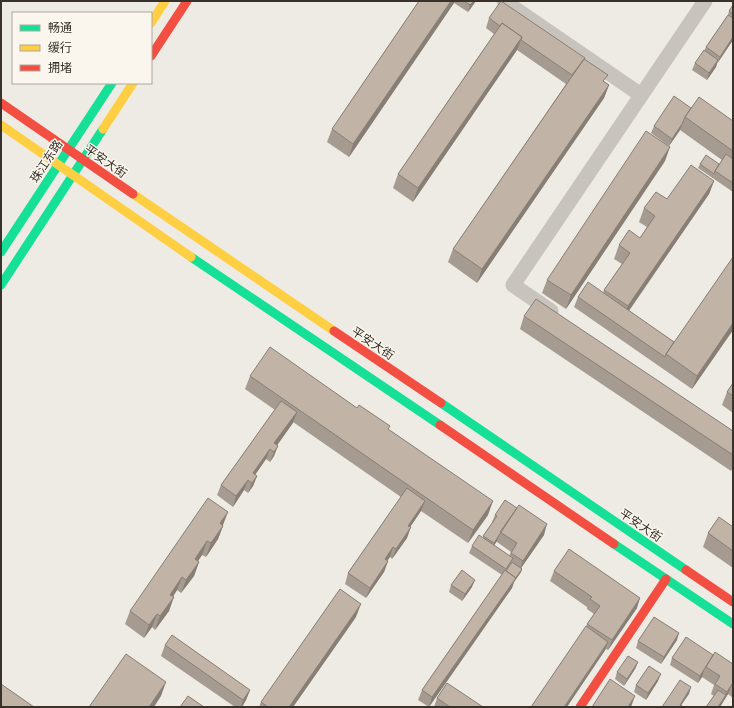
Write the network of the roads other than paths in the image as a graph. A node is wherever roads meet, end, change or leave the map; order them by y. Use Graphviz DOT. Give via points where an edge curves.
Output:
graph roads {
  1 [pos="166,1"];
  2 [pos="187,1"];
  3 [pos="504,1"];
  4 [pos="705,1"];
  5 [pos="152,22"];
  6 [pos="152,54"];
  7 [pos="111,84"];
  8 [pos="132,84"];
  9 [pos="641,95"];
  10 [pos="1,103"];
  11 [pos="1,125"];
  12 [pos="68,149"];
  13 [pos="58,165"];
  14 [pos="78,167"];
  15 [pos="1,252"];
  16 [pos="1,285"];
  17 [pos="564,320"];
  18 [pos="666,579"];
  19 [pos="733,602"];
  20 [pos="733,624"];
  21 [pos="580,707"];
  1 -- 5 [label="main road"];
  2 -- 6 [label="main road"];
  3 -- 9 [label="street"];
  4 -- 9 [label="street"];
  7 -- 12 [label="main road, 珠江东路"];
  8 -- 14 [label="main road"];
  9 -- 17 [label="street" via="513,285"];
  10 -- 12 [label="main road, 平安大街"];
  11 -- 13 [label="main road, 平安大街"];
  12 -- 13 [label="main road, 珠江东路"];
  12 -- 14 [label="main road, 平安大街"];
  13 -- 14 [label="main road, 平安大街"];
  13 -- 15 [label="main road, 珠江东路"];
  14 -- 16 [label="main road"];
  14 -- 18 [label="main road, 平安大街"];
  14 -- 19 [label="main road, 平安大街"];
  18 -- 20 [label="main road, 平安大街"];
  18 -- 21 [label="main road"];
}
